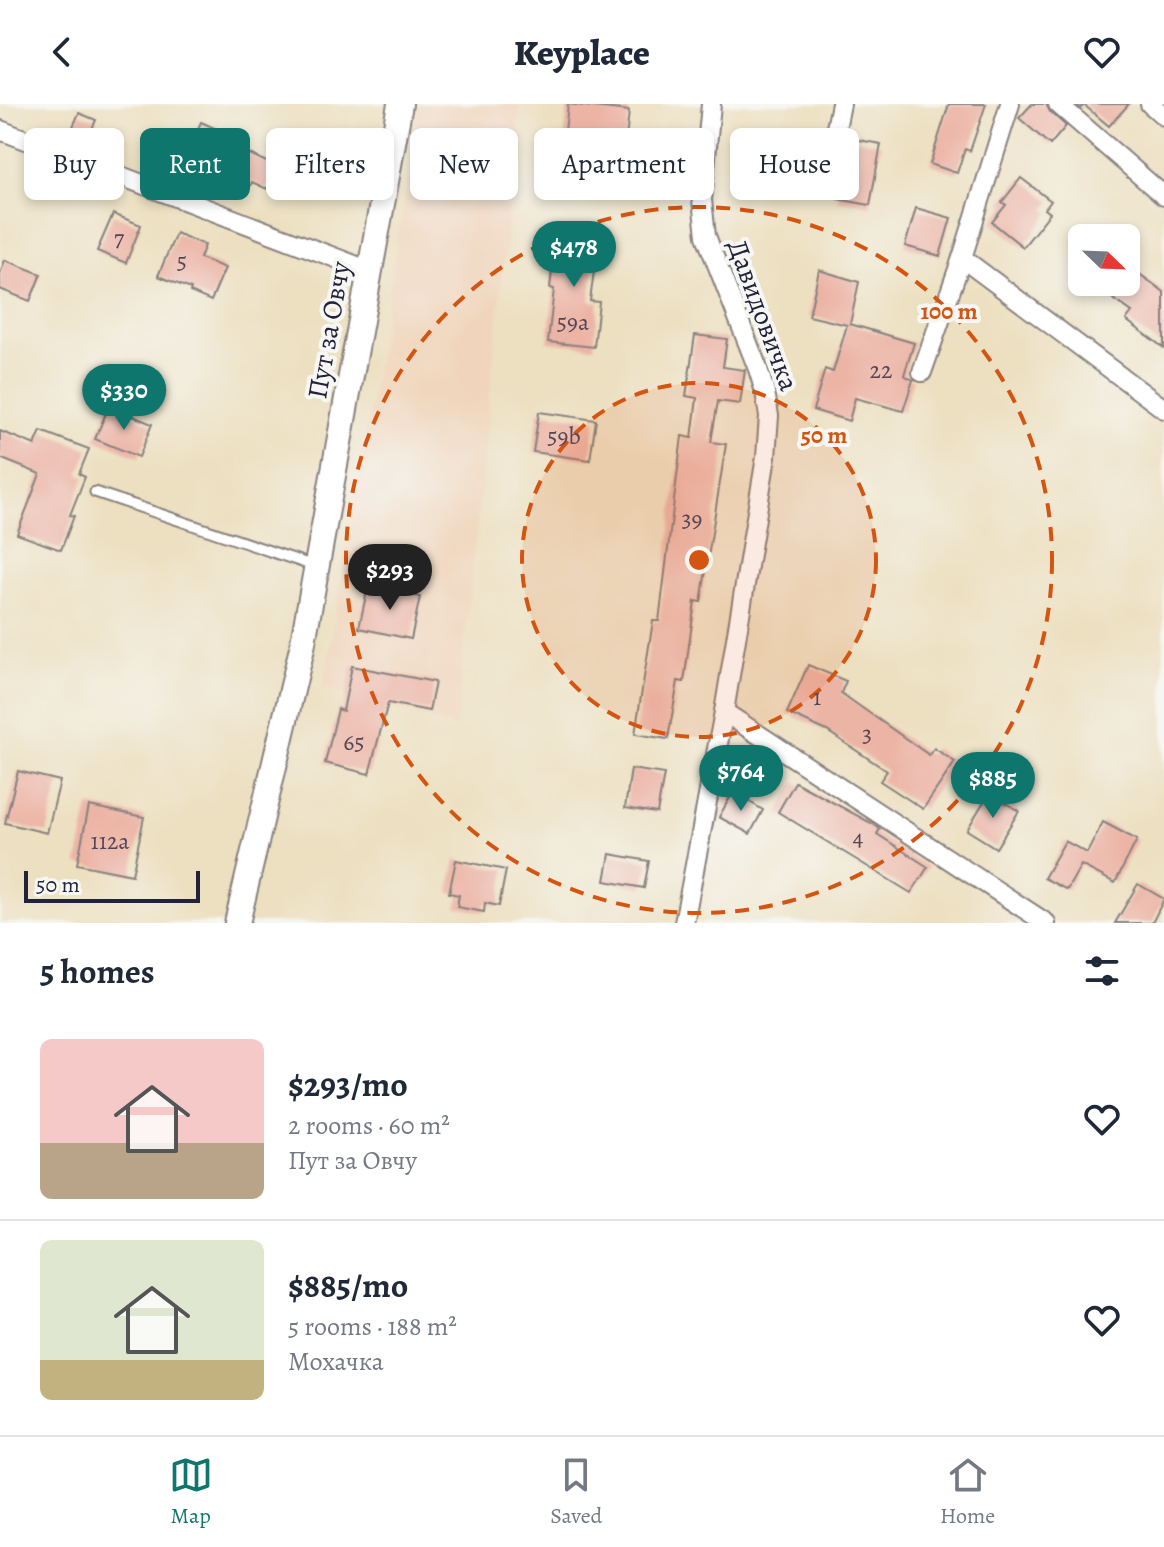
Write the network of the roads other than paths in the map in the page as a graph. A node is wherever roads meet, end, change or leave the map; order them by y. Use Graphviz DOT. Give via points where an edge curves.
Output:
graph roads {
  1 [pos="400,104"];
  2 [pos="711,104"];
  3 [pos="841,104"];
  4 [pos="1010,104"];
  5 [pos="1058,104"];
  6 [pos="1150,104"];
  7 [pos="1164,116"];
  8 [pos="836,128"];
  9 [pos="0,130"];
  10 [pos="1164,196"];
  11 [pos="962,258"];
  12 [pos="370,271"];
  13 [pos="922,372"];
  14 [pos="1164,409"];
  15 [pos="95,492"];
  16 [pos="317,567"];
  17 [pos="724,712"];
  18 [pos="237,923"];
  19 [pos="684,923"];
  20 [pos="1046,923"];
  1 -- 12 [label="street, Пут за Овчу"];
  2 -- 17 [label="street, Давидовичка" via="702,200 706,236 758,369 769,416"];
  3 -- 8 [label="street"];
  4 -- 11 [label="street"];
  5 -- 10 [label="street"];
  6 -- 7 [label="street"];
  9 -- 12 [label="street"];
  11 -- 13 [label="street"];
  11 -- 14 [label="street"];
  12 -- 16 [label="street, Пут за Овчу"];
  15 -- 16 [label="lane"];
  16 -- 18 [label="street, Пут за Овчу"];
  17 -- 19 [label="street, Давидовичка"];
  17 -- 20 [label="street"];
}
